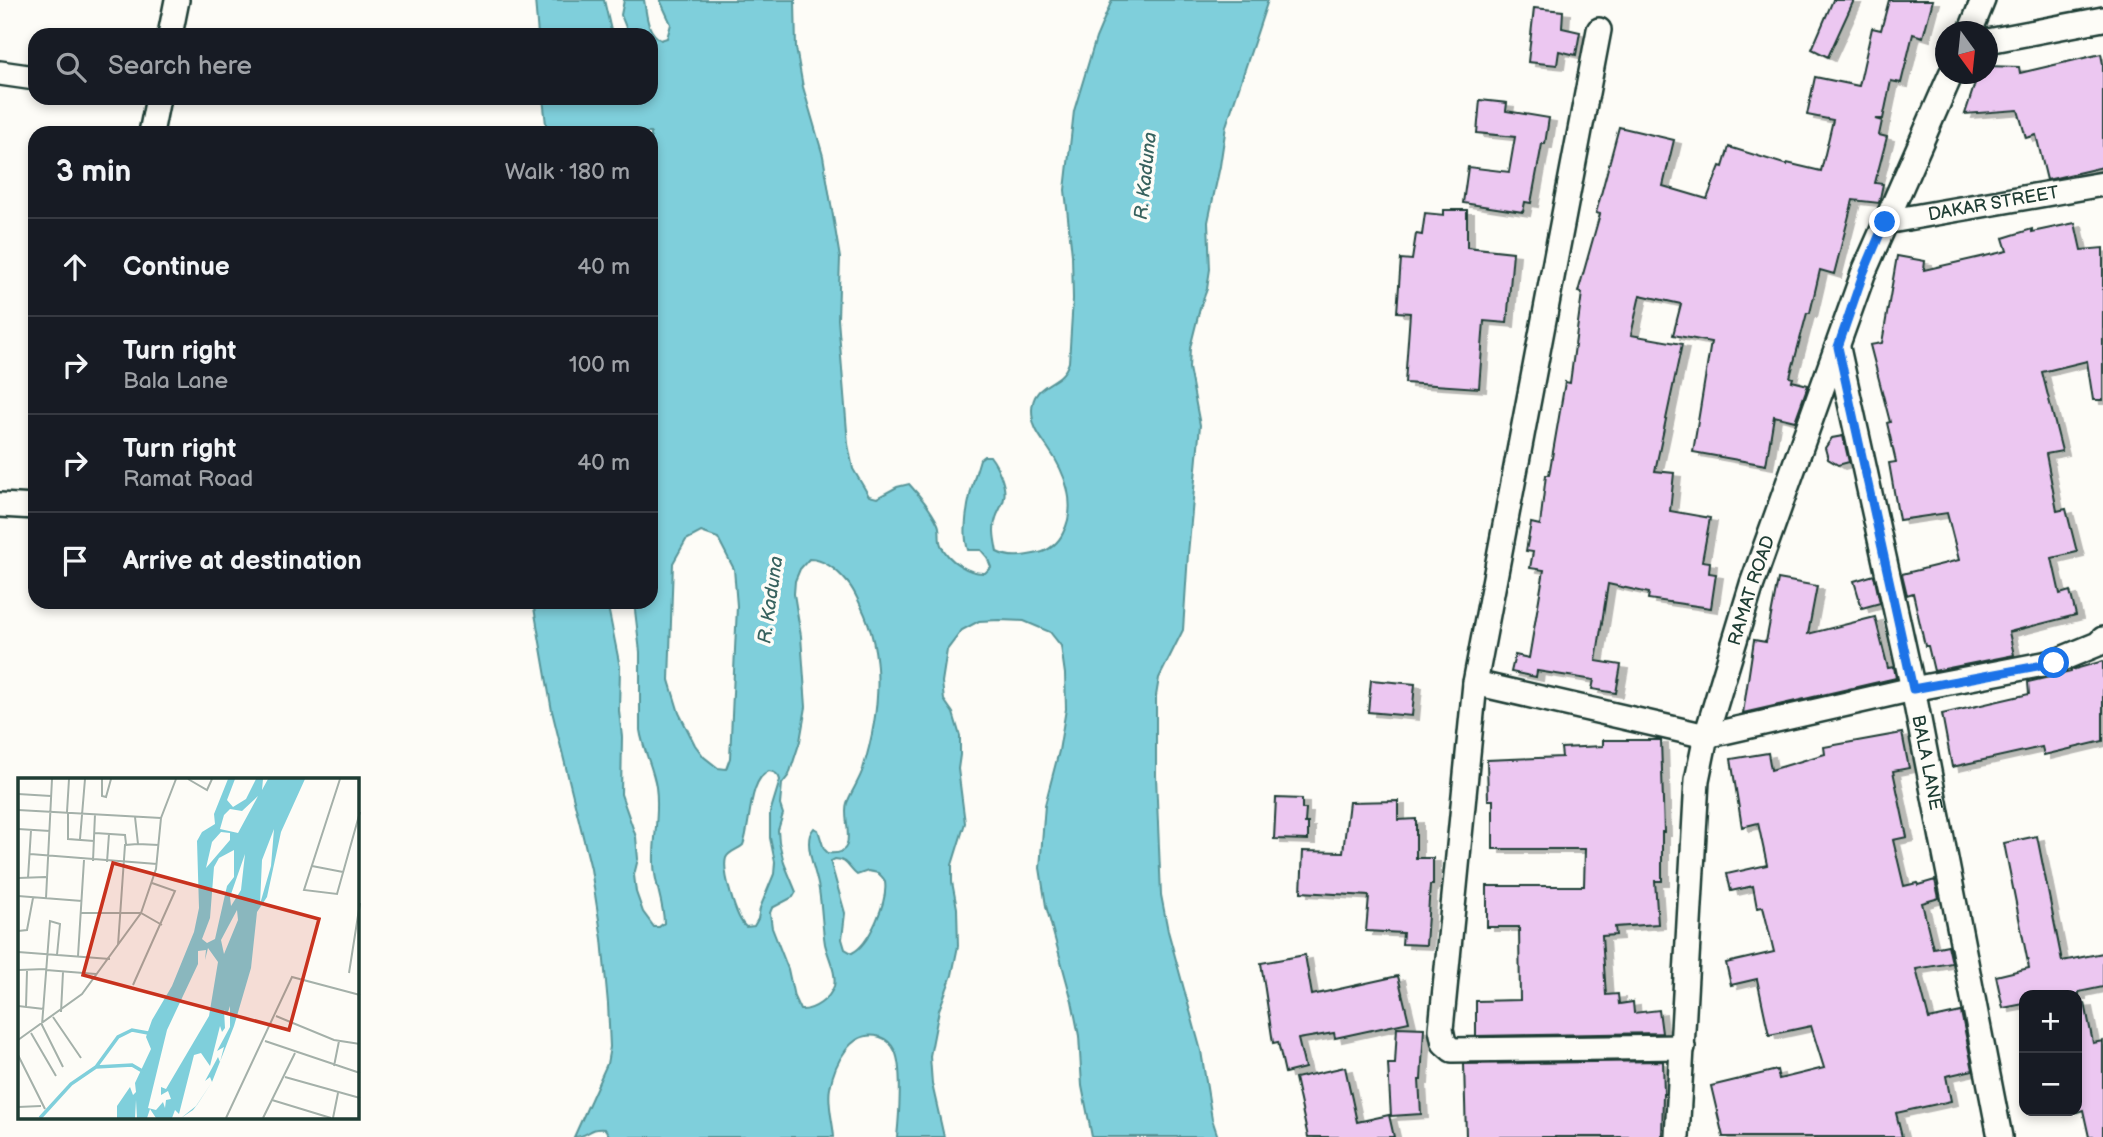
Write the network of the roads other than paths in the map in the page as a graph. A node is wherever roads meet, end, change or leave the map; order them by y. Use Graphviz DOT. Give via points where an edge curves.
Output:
graph roads {
  1 [pos="177,0"];
  2 [pos="1983,0"];
  3 [pos="2103,19"];
  4 [pos="1974,21"];
  5 [pos="171,28"];
  6 [pos="1598,30"];
  7 [pos="1998,39"];
  8 [pos="0,73"];
  9 [pos="28,77"];
  10 [pos="1947,84"];
  11 [pos="152,105"];
  12 [pos="151,126"];
  13 [pos="2103,184"];
  14 [pos="1885,222"];
  15 [pos="1838,347"];
  16 [pos="0,505"];
  17 [pos="28,507"];
  18 [pos="2103,639"];
  19 [pos="1475,683"];
  20 [pos="1913,689"];
  21 [pos="1706,736"];
  22 [pos="1683,1047"];
  23 [pos="1677,1137"];
  24 [pos="2000,1137"];
  1 -- 5 [label="street"];
  2 -- 4 [label="street"];
  3 -- 7 [label="street"];
  6 -- 19 [label="street"];
  8 -- 9 [label="street"];
  10 -- 14 [label="street, RAMAT ROAD"];
  11 -- 12 [label="street"];
  13 -- 14 [label="street, DAKAR STREET"];
  14 -- 15 [label="street, RAMAT ROAD"];
  15 -- 20 [label="street, BALA LANE"];
  15 -- 21 [label="street, RAMAT ROAD" via="1752,584"];
  16 -- 17 [label="street"];
  18 -- 20 [label="street" via="2054,663"];
  19 -- 21 [label="street"];
  19 -- 22 [label="street" via="1441,1029 1444,1044 1452,1050"];
  20 -- 21 [label="street"];
  20 -- 24 [label="street, BALA LANE"];
  21 -- 22 [label="street, RAMAT ROAD" via="1697,780"];
  22 -- 23 [label="street, RAMAT ROAD"];
}
